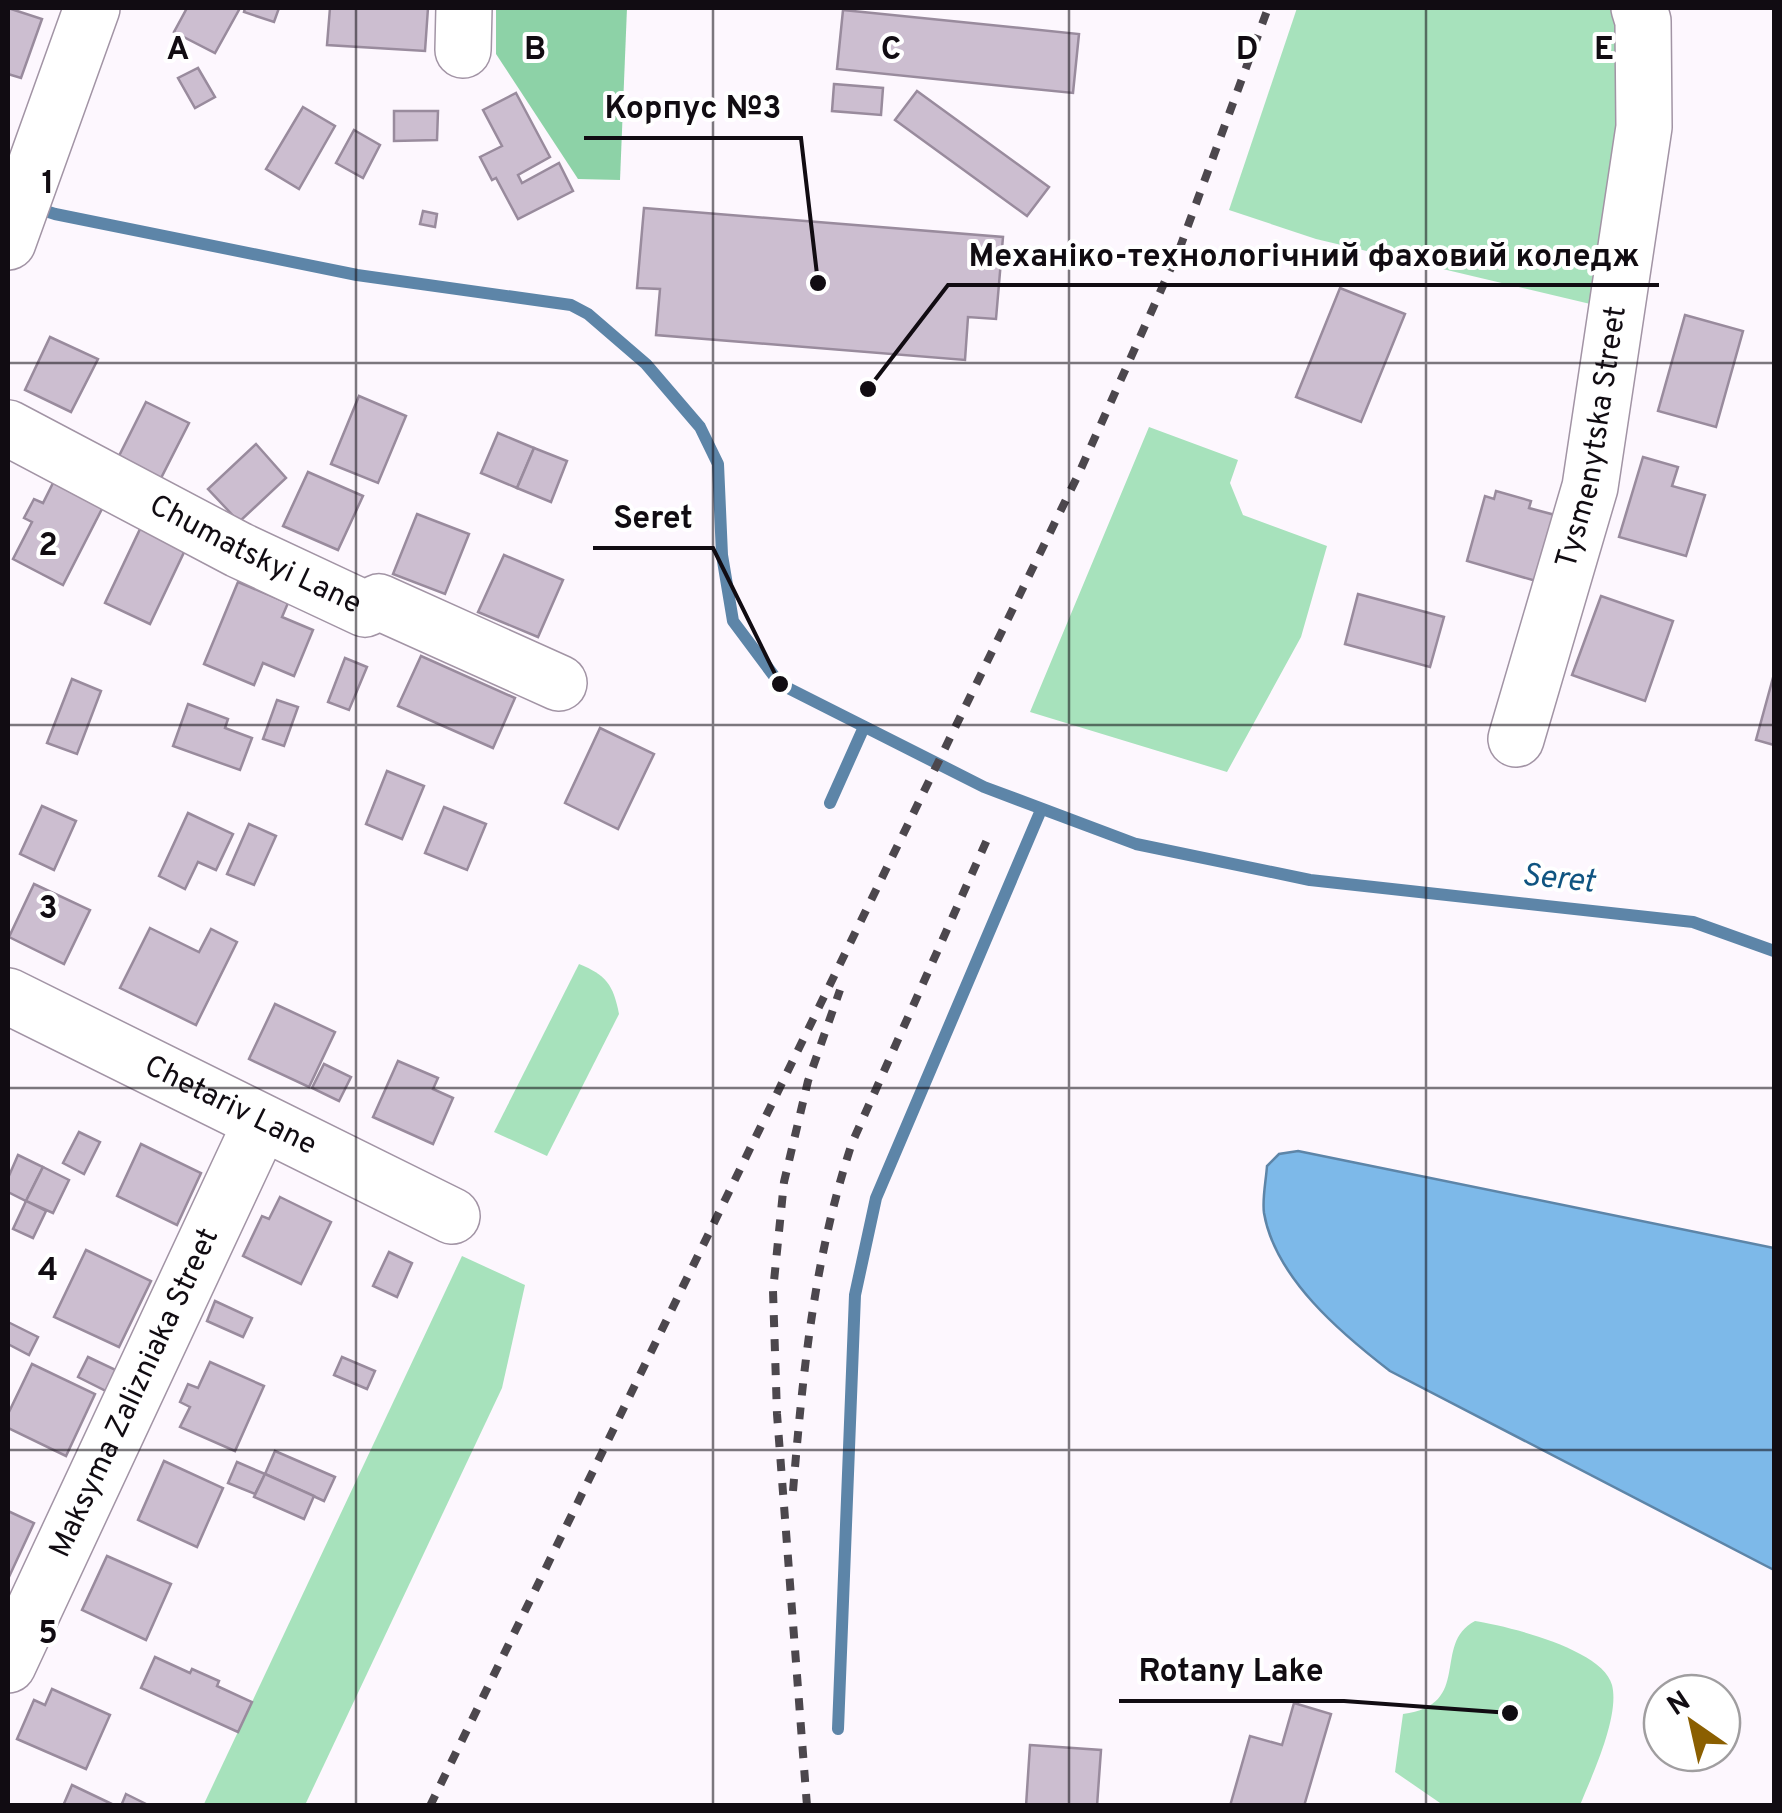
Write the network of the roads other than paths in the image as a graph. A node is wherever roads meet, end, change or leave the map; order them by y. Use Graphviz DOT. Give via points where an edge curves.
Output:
graph roads {
  1 [pos="92,8"];
  2 [pos="1639,8"];
  3 [pos="11,233"];
  4 [pos="8,428"];
  5 [pos="559,683"];
  6 [pos="1516,739"];
  7 [pos="8,996"];
  8 [pos="261,1124"];
  9 [pos="452,1216"];
  10 [pos="8,1665"];
  1 -- 3 [label="street"];
  2 -- 6 [label="street, Tysmenytska Street" via="1644,127 1590,488"];
  4 -- 5 [label="street, Chumatskyi Lane" via="365,609 379,602"];
  7 -- 8 [label="street, Chetariv Lane"];
  8 -- 9 [label="street, Chetariv Lane"];
  8 -- 10 [label="street, Maksyma Zalizniaka Street"];
}
